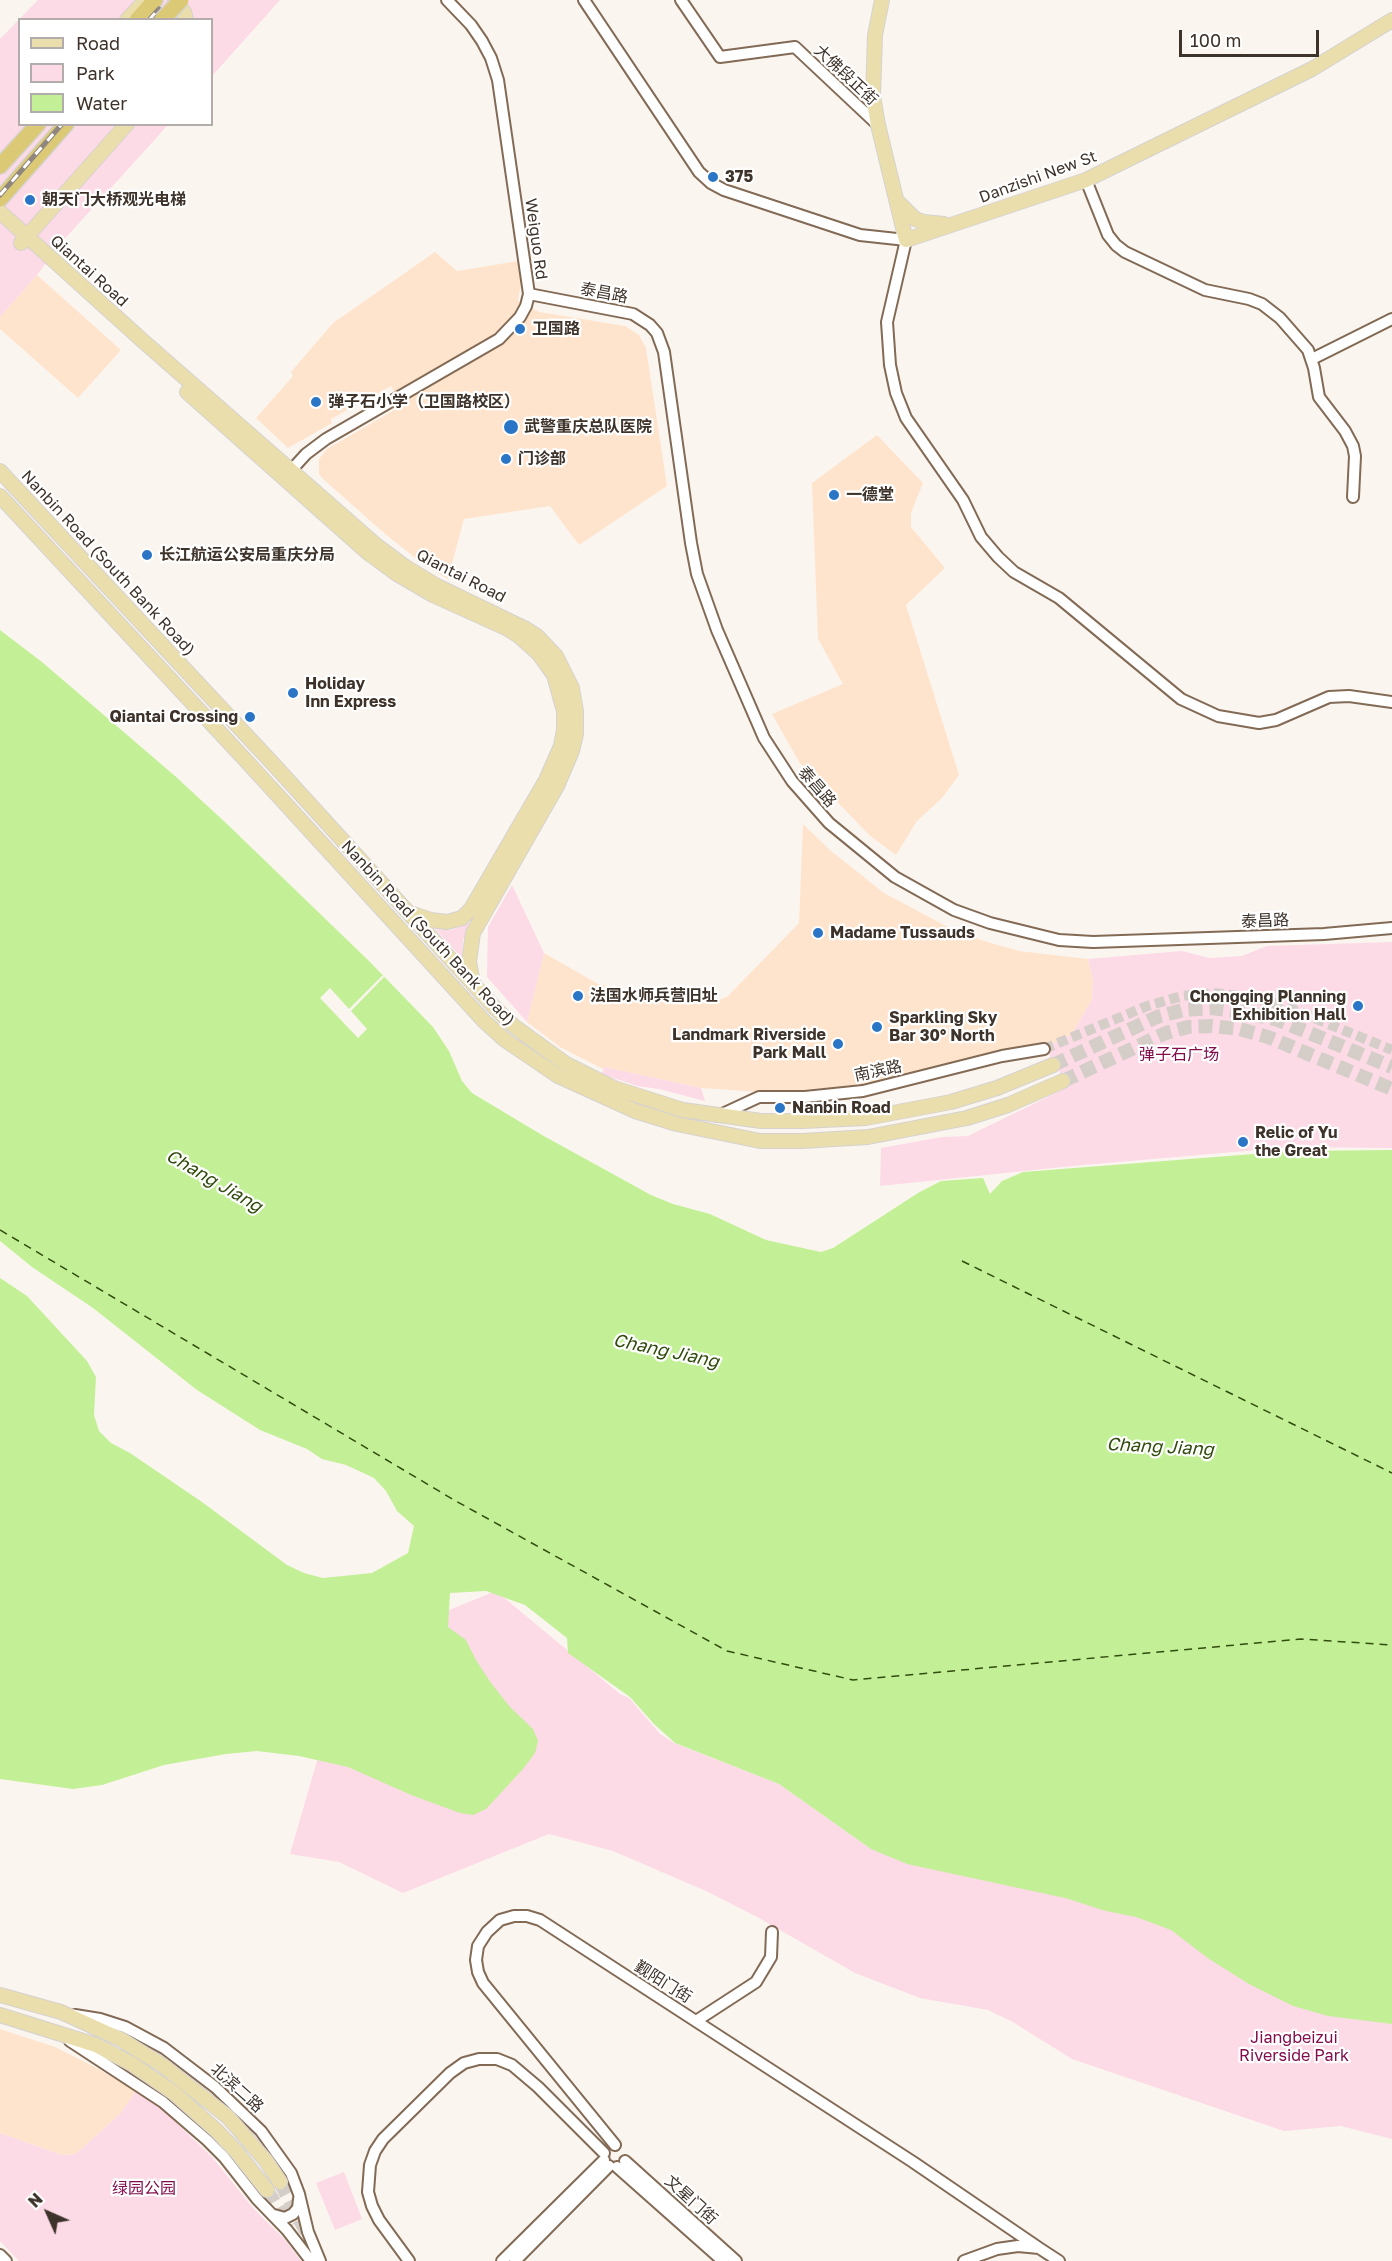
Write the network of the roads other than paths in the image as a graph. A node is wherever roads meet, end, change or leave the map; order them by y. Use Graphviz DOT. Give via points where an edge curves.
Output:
graph roads {
  1 [pos="146,0"];
  2 [pos="155,0"];
  3 [pos="175,0"];
  4 [pos="181,0"];
  5 [pos="447,0"];
  6 [pos="584,0"];
  7 [pos="681,0"];
  8 [pos="882,0"];
  9 [pos="129,18"];
  10 [pos="138,18"];
  11 [pos="164,18"];
  12 [pos="186,18"];
  13 [pos="1392,20"];
  14 [pos="878,125"];
  15 [pos="28,126"];
  16 [pos="36,126"];
  17 [pos="64,126"];
  18 [pos="71,126"];
  19 [pos="125,126"];
  20 [pos="0,158"];
  21 [pos="0,166"];
  22 [pos="1086,180"];
  23 [pos="896,199"];
  24 [pos="0,200"];
  25 [pos="0,210"];
  26 [pos="953,224"];
  27 [pos="0,225"];
  28 [pos="23,240"];
  29 [pos="906,240"];
  30 [pos="529,294"];
  31 [pos="1392,319"];
  32 [pos="1312,359"];
  33 [pos="0,471"];
  34 [pos="287,475"];
  35 [pos="0,496"];
  36 [pos="1353,497"];
  37 [pos="173,681"];
  38 [pos="1392,702"];
  39 [pos="244,732"];
  40 [pos="276,767"];
  41 [pos="271,788"];
  42 [pos="410,913"];
  43 [pos="1392,928"];
  44 [pos="474,985"];
  45 [pos="1044,1049"];
  46 [pos="1053,1065"];
  47 [pos="1063,1082"];
  48 [pos="718,1116"];
  49 [pos="772,1932"];
  50 [pos="0,1995"];
  51 [pos="61,2012"];
  52 [pos="0,2015"];
  53 [pos="696,2021"];
  54 [pos="54,2031"];
  55 [pos="538,2087"];
  56 [pos="576,2097"];
  57 [pos="615,2145"];
  58 [pos="612,2162"];
  59 [pos="280,2182"];
  60 [pos="267,2190"];
  61 [pos="299,2194"];
  62 [pos="271,2214"];
  63 [pos="1039,2247"];
  64 [pos="0,2255"];
  65 [pos="6,2261"];
  66 [pos="310,2261"];
  67 [pos="320,2261"];
  68 [pos="409,2261"];
  69 [pos="502,2261"];
  70 [pos="515,2261"];
  71 [pos="723,2261"];
  72 [pos="736,2261"];
  73 [pos="964,2261"];
  74 [pos="1059,2261"];
  1 -- 9 [label="main road"];
  2 -- 10 [label="highway"];
  3 -- 12 [label="main road"];
  4 -- 11 [label="highway, bridge"];
  5 -- 30 [label="street, Weiguo Rd" via="482,41 498,80"];
  6 -- 29 [label="street" via="699,172 711,183 860,235"];
  7 -- 14 [label="street, 大佛段正街" via="720,57 795,47"];
  8 -- 14 [label="main road" via="873,65"];
  13 -- 22 [label="main road, Danzishi New St" via="1312,69"];
  14 -- 23 [label="main road"];
  15 -- 20 [label="main road"];
  16 -- 21 [label="highway"];
  17 -- 24 [label="highway"];
  18 -- 25 [label="main road"];
  19 -- 28 [label="main road, Qiantai Road"];
  22 -- 26 [label="main road, Danzishi New St"];
  22 -- 32 [label="street" via="1108,235 1116,245 1205,290 1262,304 1280,318"];
  23 -- 26 [label="main road" via="915,219"];
  23 -- 29 [label="main road"];
  25 -- 28 [label="main road"];
  26 -- 29 [label="main road, Danzishi New St"];
  27 -- 28 [label="main road"];
  28 -- 34 [label="main road, Qiantai Road"];
  29 -- 38 [label="street" via="887,322 896,393 906,418 963,500 981,537 998,557 1014,572 1059,598 1180,699 1218,716 1240,721 1276,720 1329,697"];
  30 -- 34 [label="street, Weiguo Rd" via="520,318 499,339 326,439"];
  30 -- 43 [label="street, 泰昌路" via="633,314 657,333 664,352 691,543 717,630 764,738 792,781 829,823 889,873 954,909 990,923 1059,940 1324,934"];
  31 -- 32 [label="street"];
  32 -- 36 [label="street" via="1319,397 1353,446"];
  33 -- 39 [label="main road, Nanbin Road (South Bank Road)"];
  34 -- 42 [label="main road, Qiantai Road" via="367,552 397,574 519,636 548,664 560,691 564,730 554,765 471,909 462,918 447,922"];
  34 -- 44 [label="main road, Qiantai Road" via="404,566 537,636 556,656 572,688 576,734 572,751 557,786 473,933 469,962"];
  35 -- 37 [label="main road, Nanbin Road (South Bank Road)"];
  37 -- 39 [label="main road" via="194,695 242,746 248,742"];
  37 -- 41 [label="main road, Nanbin Road (South Bank Road)"];
  39 -- 40 [label="main road, Nanbin Road (South Bank Road)"];
  40 -- 41 [label="main road" via="268,777"];
  40 -- 42 [label="main road, Nanbin Road (South Bank Road)"];
  41 -- 47 [label="main road, Nanbin Road (South Bank Road)" via="498,1034 558,1076 635,1111 677,1124 760,1140 844,1139 967,1118"];
  42 -- 44 [label="main road, Nanbin Road (South Bank Road)"];
  44 -- 48 [label="main road, Nanbin Road (South Bank Road)" via="516,1027 589,1077 653,1101"];
  45 -- 48 [label="street, 南滨路" via="863,1091 759,1097"];
  46 -- 48 [label="main road, Nanbin Road (South Bank Road)" via="951,1102 866,1118 771,1121"];
  49 -- 53 [label="street" via="771,1957 756,1982"];
  50 -- 51 [label="main road"];
  51 -- 59 [label="main road" via="120,2039 184,2080 228,2117"];
  51 -- 61 [label="street, 北滨二路" via="125,2027 192,2069 261,2131 291,2173"];
  52 -- 54 [label="main road"];
  53 -- 56 [label="street, 觐阳门街" via="540,1920 514,1916 500,1920 478,1946 478,1972"];
  53 -- 63 [label="street, 觐阳门街"];
  54 -- 60 [label="main road" via="114,2054 174,2093 229,2144"];
  54 -- 62 [label="street" via="180,2115 224,2157"];
  55 -- 56 [label="street" via="572,2110 577,2107"];
  55 -- 58 [label="street"];
  55 -- 68 [label="street" via="512,2065 497,2059 479,2058 464,2063 375,2151 368,2192 379,2220"];
  56 -- 57 [label="street, 觐阳门街"];
  57 -- 58 [label="street" via="608,2147"];
  57 -- 58 [label="street, 觐阳门街" via="624,2150"];
  58 -- 69 [label="street"];
  58 -- 70 [label="street"];
  58 -- 71 [label="street, 文星门街"];
  58 -- 72 [label="street, 文星门街"];
  61 -- 62 [label="street" via="298,2208 293,2214 285,2218"];
  61 -- 67 [label="street, 北滨二路"];
  62 -- 66 [label="street"];
  63 -- 73 [label="street" via="997,2249"];
  63 -- 74 [label="street, 觐阳门街"];
  64 -- 65 [label="street"];
}
